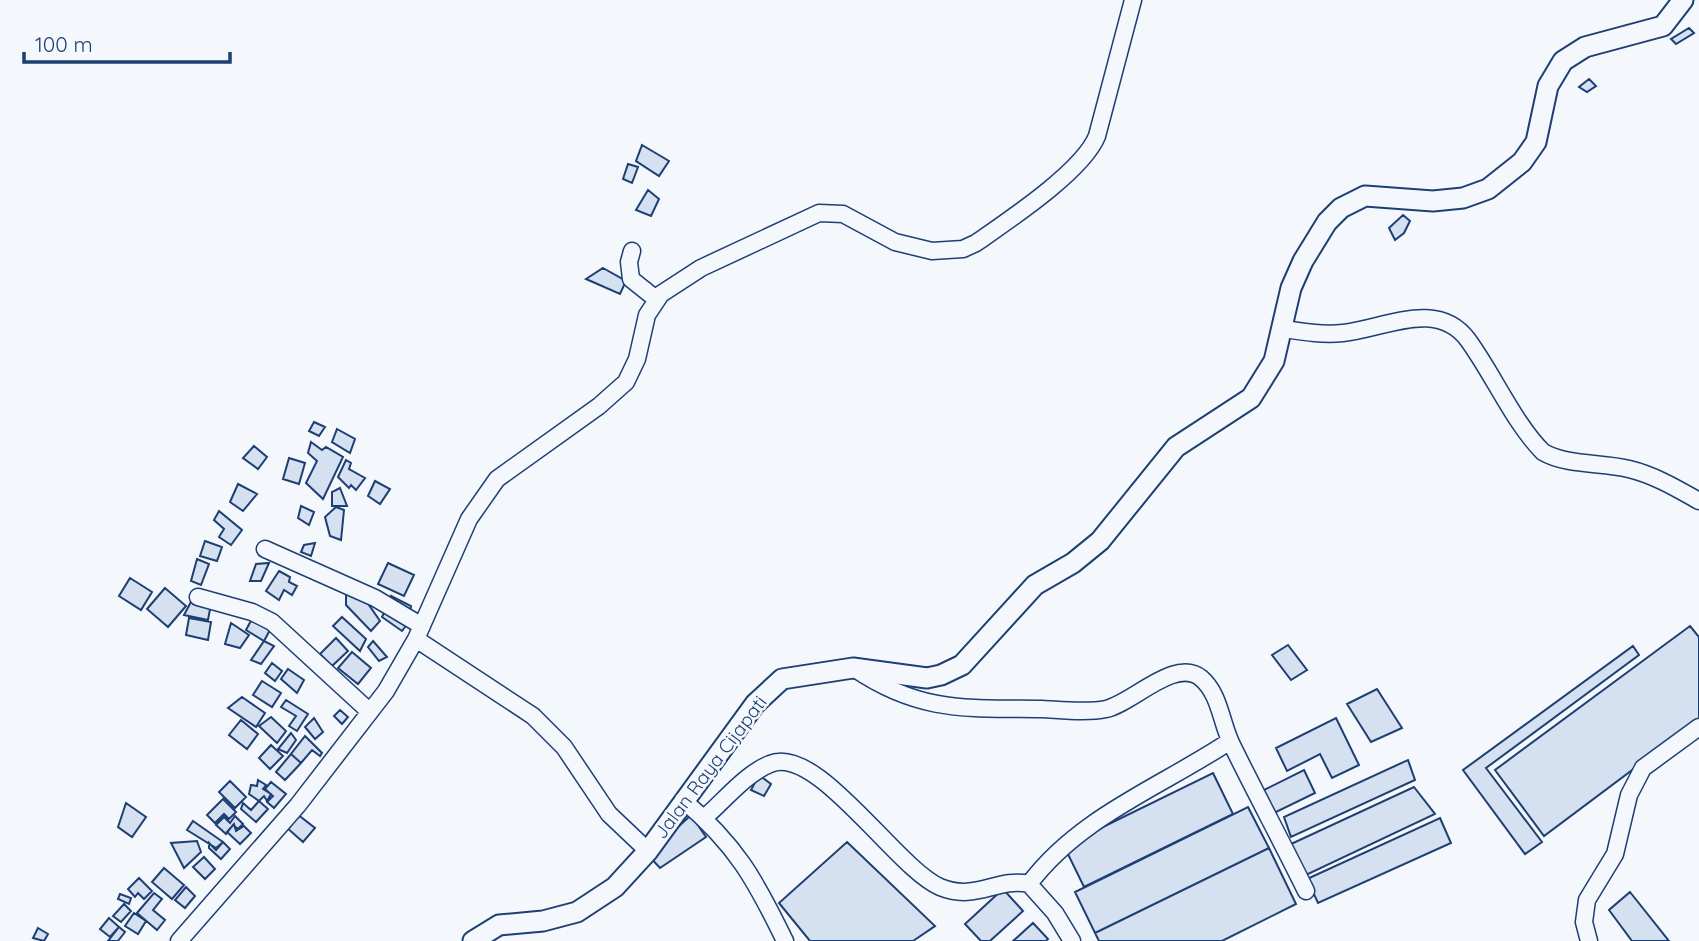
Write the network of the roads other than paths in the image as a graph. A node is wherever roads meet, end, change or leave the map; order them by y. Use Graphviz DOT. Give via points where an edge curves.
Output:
graph roads {
  1 [pos="1133,0"];
  2 [pos="1683,0"];
  3 [pos="632,250"];
  4 [pos="656,299"];
  5 [pos="1284,329"];
  6 [pos="1699,501"];
  7 [pos="265,549"];
  8 [pos="198,597"];
  9 [pos="419,632"];
  10 [pos="853,668"];
  11 [pos="370,712"];
  12 [pos="1699,727"];
  13 [pos="1230,741"];
  14 [pos="683,800"];
  15 [pos="705,818"];
  16 [pos="648,851"];
  17 [pos="1029,884"];
  18 [pos="1307,891"];
  19 [pos="179,941"];
  20 [pos="473,941"];
  21 [pos="785,941"];
  22 [pos="1072,941"];
  23 [pos="1589,941"];
  1 -- 4 [label="street" via="1089,153 1069,174 976,243 963,249 932,251 895,242 843,214 820,213 701,268"];
  2 -- 5 [label="main road, Jalan Raya Cijapati" via="1662,26 1585,47 1563,61 1548,86 1536,142 1522,162 1488,189 1464,198 1433,201 1365,196 1341,208 1303,261"];
  3 -- 4 [label="street" via="628,262 631,279"];
  4 -- 9 [label="street" via="626,382 511,467 483,497"];
  5 -- 6 [label="street" via="1345,333 1424,317 1445,321 1464,335 1543,452 1629,469"];
  5 -- 10 [label="main road, Jalan Raya Cijapati" via="1274,361 1251,398 1176,447 1100,541 1035,585 962,665 927,678"];
  7 -- 9 [label="street" via="375,598"];
  8 -- 11 [label="street" via="252,611 272,622"];
  9 -- 11 [label="street"];
  9 -- 16 [label="street" via="551,732 609,814"];
  10 -- 13 [label="street" via="920,702 988,709 1104,710 1125,703 1159,679 1192,673 1216,699"];
  10 -- 14 [label="main road, Jalan Raya Cijapati" via="789,676 770,686"];
  11 -- 19 [label="street" via="298,805"];
  12 -- 23 [label="street" via="1643,768 1629,795 1615,854 1587,900 1584,922"];
  13 -- 17 [label="street" via="1079,832"];
  13 -- 18 [label="street"];
  14 -- 15 [label="street"];
  14 -- 16 [label="main road, Jalan Raya Cijapati"];
  15 -- 17 [label="street" via="760,769 788,760 802,764 841,796 937,885 966,894"];
  15 -- 21 [label="street" via="743,861"];
  16 -- 20 [label="main road, Jalan Raya Cijapati" via="615,887 577,912 499,925"];
  17 -- 22 [label="street"];
}
